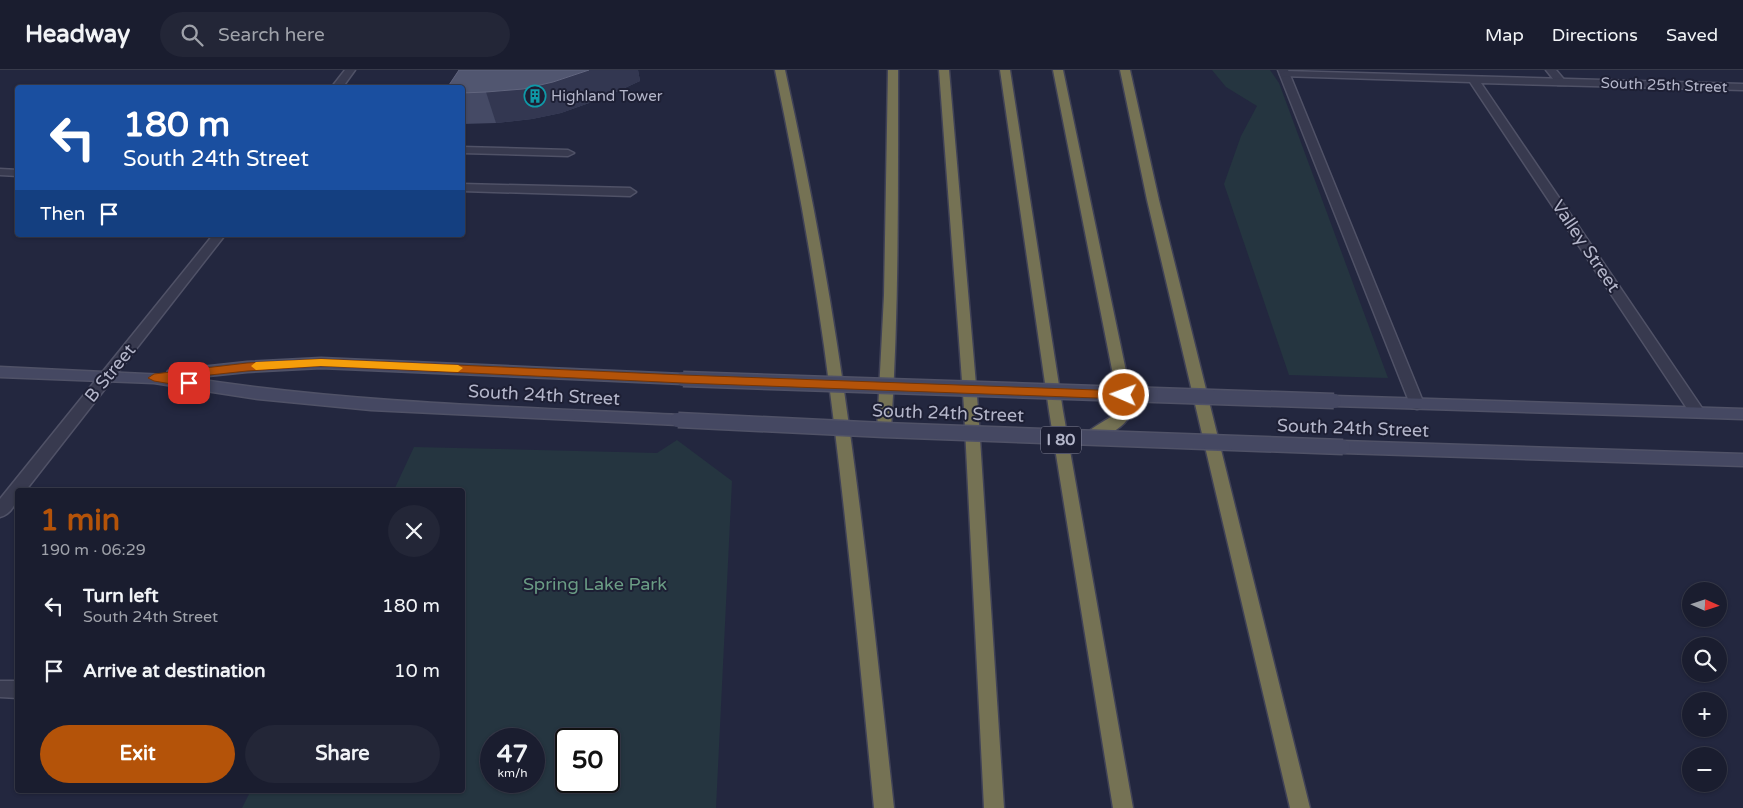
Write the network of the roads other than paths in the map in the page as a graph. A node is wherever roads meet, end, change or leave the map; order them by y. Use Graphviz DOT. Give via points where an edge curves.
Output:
graph roads {
  1 [pos="350,70"];
  2 [pos="776,70"];
  3 [pos="780,70"];
  4 [pos="944,70"];
  5 [pos="1005,70"];
  6 [pos="1058,70"];
  7 [pos="1125,70"];
  8 [pos="1552,70"];
  9 [pos="1284,72"];
  10 [pos="893,76"];
  11 [pos="1474,80"];
  12 [pos="1562,82"];
  13 [pos="338,85"];
  14 [pos="1743,88"];
  15 [pos="784,89"];
  16 [pos="465,150"];
  17 [pos="568,153"];
  18 [pos="0,172"];
  19 [pos="15,173"];
  20 [pos="465,186"];
  21 [pos="630,192"];
  22 [pos="218,237"];
  23 [pos="0,372"];
  24 [pos="107,376"];
  25 [pos="154,378"];
  26 [pos="888,387"];
  27 [pos="1124,395"];
  28 [pos="1417,404"];
  29 [pos="1697,412"];
  30 [pos="1743,414"];
  31 [pos="884,430"];
  32 [pos="1092,436"];
  33 [pos="1743,460"];
  34 [pos="18,488"];
  35 [pos="15,491"];
  36 [pos="0,510"];
  37 [pos="0,689"];
  38 [pos="15,690"];
  39 [pos="884,808"];
  40 [pos="994,808"];
  41 [pos="1123,808"];
  42 [pos="1300,808"];
  1 -- 13 [label="street"];
  2 -- 15 [label="highway"];
  3 -- 15 [label="highway"];
  4 -- 40 [label="highway" via="971,408"];
  5 -- 41 [label="highway, I 80" via="1056,412"];
  6 -- 27 [label="highway"];
  7 -- 42 [label="highway" via="1182,322"];
  8 -- 12 [label="street"];
  9 -- 11 [label="street, South 25th Street"];
  9 -- 28 [label="street"];
  10 -- 26 [label="highway"];
  11 -- 12 [label="street, South 25th Street"];
  11 -- 29 [label="street, Valley Street"];
  12 -- 14 [label="street, South 25th Street"];
  15 -- 39 [label="highway" via="820,278 839,403"];
  16 -- 17 [label="street"];
  18 -- 19 [label="street"];
  20 -- 21 [label="street"];
  22 -- 24 [label="street, B Street"];
  23 -- 24 [label="main road, South 24th Street"];
  24 -- 25 [label="main road, South 24th Street"];
  24 -- 34 [label="street, B Street"];
  25 -- 26 [label="main road, South 24th Street, bridge" via="247,367 321,363"];
  25 -- 31 [label="main road, South 24th Street, bridge" via="258,394 372,405"];
  26 -- 27 [label="main road, South 24th Street, bridge"];
  26 -- 31 [label="highway"];
  27 -- 28 [label="main road, South 24th Street, bridge"];
  27 -- 32 [label="highway" via="1122,416"];
  28 -- 29 [label="main road, South 24th Street"];
  29 -- 30 [label="main road, South 24th Street"];
  31 -- 32 [label="main road, South 24th Street, bridge"];
  32 -- 33 [label="main road, South 24th Street, bridge"];
  35 -- 36 [label="street, B Street"];
  37 -- 38 [label="street"];
}
